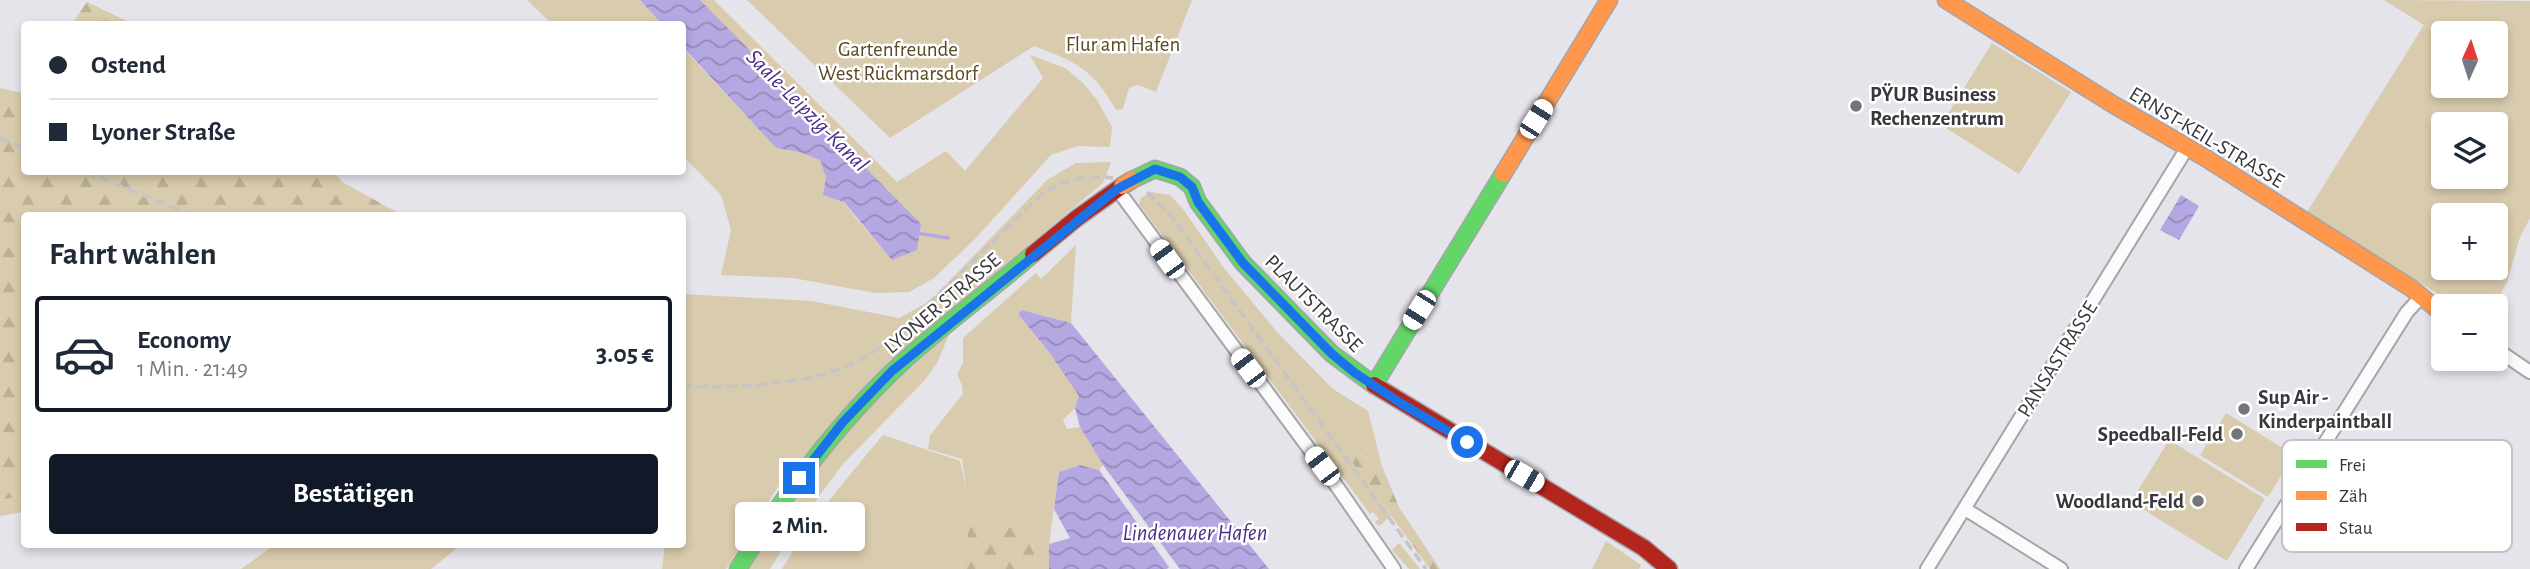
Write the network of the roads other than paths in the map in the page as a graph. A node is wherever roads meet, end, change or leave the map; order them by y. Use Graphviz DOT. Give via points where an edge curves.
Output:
graph roads {
  1 [pos="1609,0"];
  2 [pos="1947,0"];
  3 [pos="2187,148"];
  4 [pos="1127,183"];
  5 [pos="2421,297"];
  6 [pos="2431,305"];
  7 [pos="2508,357"];
  8 [pos="2530,372"];
  9 [pos="1374,385"];
  10 [pos="2327,440"];
  11 [pos="1965,509"];
  12 [pos="2282,512"];
  13 [pos="738,569"];
  14 [pos="1394,569"];
  15 [pos="1669,569"];
  16 [pos="1927,569"];
  17 [pos="2061,569"];
  18 [pos="2246,569"];
  1 -- 9 [label="main road"];
  2 -- 3 [label="main road, ERNST-KEIL-STRASSE"];
  3 -- 5 [label="main road, ERNST-KEIL-STRASSE"];
  3 -- 11 [label="street, PANSASTRASSE"];
  4 -- 9 [label="main road, PLAUTSTRASSE" via="1155,169 1192,187 1243,263 1338,360"];
  4 -- 13 [label="main road, LYONER STRASSE" via="892,371 813,460 772,513"];
  4 -- 14 [label="street"];
  5 -- 6 [label="main road, ERNST-KEIL-STRASSE"];
  5 -- 10 [label="street"];
  7 -- 8 [label="street"];
  9 -- 15 [label="main road, PLAUTSTRASSE" via="1644,548"];
  11 -- 16 [label="street, PANSASTRASSE"];
  11 -- 17 [label="street"];
  12 -- 18 [label="street"];
}
